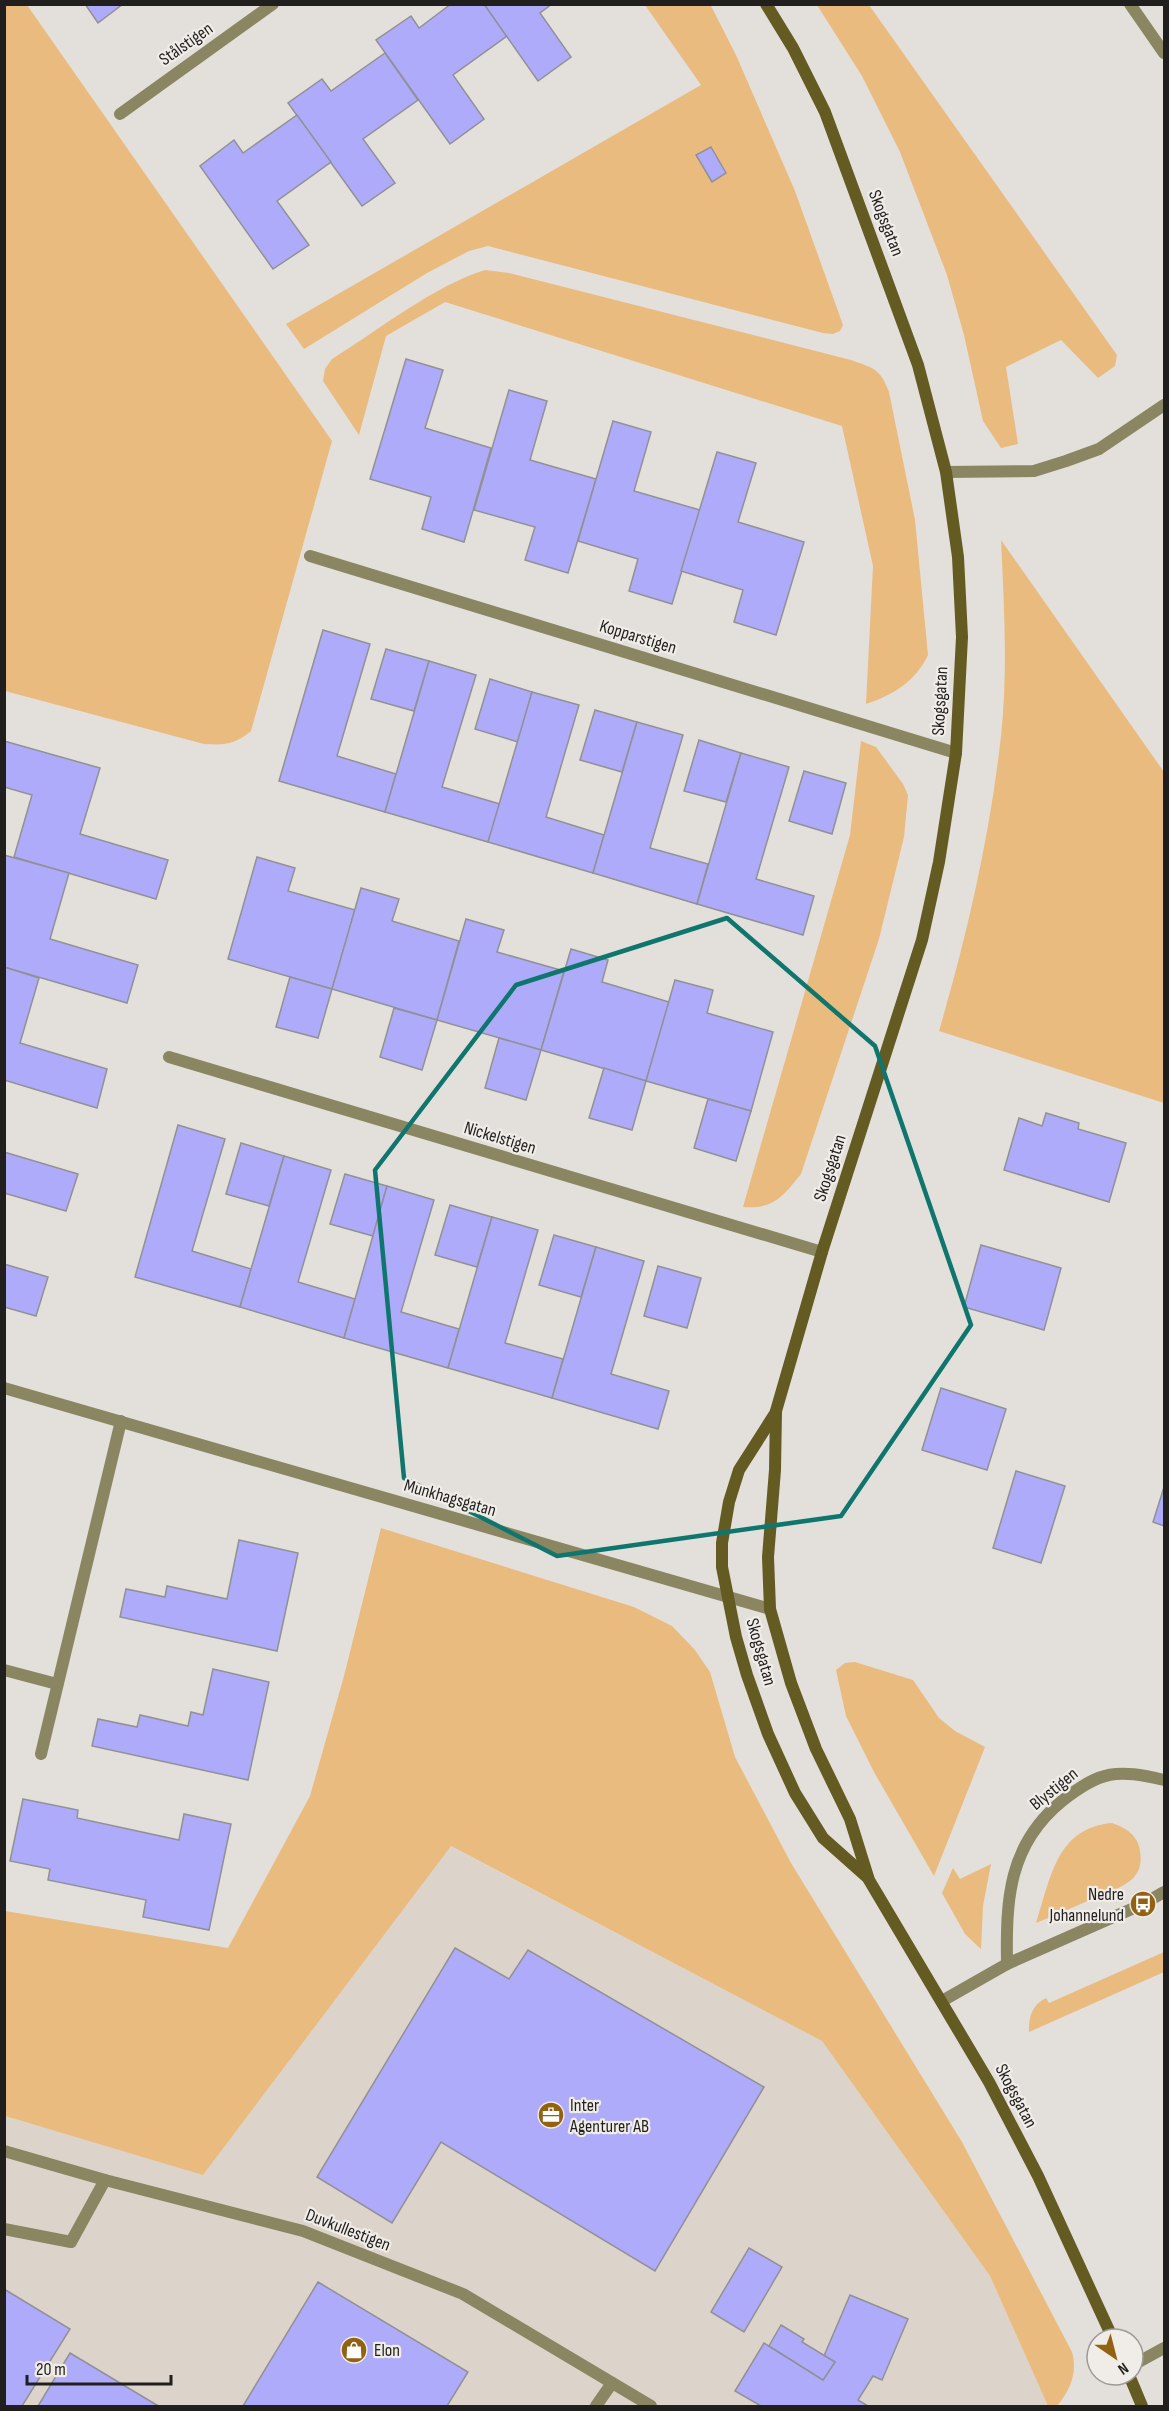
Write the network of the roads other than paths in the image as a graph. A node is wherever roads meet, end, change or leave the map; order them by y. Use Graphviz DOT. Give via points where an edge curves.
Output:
graph roads {
  1 [pos="273,4"];
  2 [pos="766,4"];
  3 [pos="1130,4"];
  4 [pos="1164,53"];
  5 [pos="120,114"];
  6 [pos="1164,405"];
  7 [pos="946,472"];
  8 [pos="310,556"];
  9 [pos="956,753"];
  10 [pos="169,1057"];
  11 [pos="822,1252"];
  12 [pos="4,1388"];
  13 [pos="776,1411"];
  14 [pos="121,1421"];
  15 [pos="728,1597"];
  16 [pos="770,1609"];
  17 [pos="4,1670"];
  18 [pos="57,1684"];
  19 [pos="41,1754"];
  20 [pos="1164,1780"];
  21 [pos="869,1880"];
  22 [pos="1164,1892"];
  23 [pos="1007,1964"];
  24 [pos="942,2001"];
  25 [pos="4,2151"];
  26 [pos="105,2180"];
  27 [pos="4,2229"];
  28 [pos="1107,2327"];
  29 [pos="1164,2348"];
  30 [pos="1145,2358"];
  31 [pos="612,2383"];
  32 [pos="1134,2387"];
  33 [pos="596,2406"];
  34 [pos="651,2406"];
  35 [pos="1142,2406"];
  1 -- 5 [label="street, Stålstigen"];
  2 -- 7 [label="street, Skogsgatan" via="825,112 918,365"];
  3 -- 4 [label="street"];
  6 -- 7 [label="street" via="1099,449 1034,471"];
  7 -- 9 [label="street, Skogsgatan" via="958,556 962,637"];
  8 -- 9 [label="street, Kopparstigen"];
  9 -- 11 [label="street, Skogsgatan" via="922,940"];
  10 -- 11 [label="street, Nickelstigen"];
  11 -- 13 [label="street, Skogsgatan"];
  12 -- 14 [label="street, Munkhagsgatan"];
  13 -- 15 [label="street, Skogsgatan" via="739,1470 729,1502 722,1542"];
  13 -- 16 [label="street, Skogsgatan" via="768,1557"];
  14 -- 15 [label="street, Munkhagsgatan"];
  14 -- 18 [label="street"];
  15 -- 16 [label="street, Munkhagsgatan"];
  15 -- 21 [label="street, Skogsgatan" via="747,1675 795,1793 823,1838"];
  16 -- 21 [label="street, Skogsgatan" via="791,1683 816,1749 850,1819"];
  17 -- 18 [label="street"];
  18 -- 19 [label="street"];
  20 -- 23 [label="street, Blystigen" via="1112,1773 1101,1776 1076,1790 1041,1821 1028,1837 1009,1899"];
  21 -- 24 [label="street, Skogsgatan"];
  22 -- 23 [label="street"];
  23 -- 24 [label="street"];
  24 -- 28 [label="street, Skogsgatan" via="1038,2176"];
  25 -- 26 [label="street, Duvkullestigen"];
  26 -- 27 [label="street" via="71,2242"];
  26 -- 31 [label="street, Duvkullestigen" via="303,2231 463,2294"];
  29 -- 30 [label="street"];
  31 -- 33 [label="street"];
  31 -- 34 [label="street, Duvkullestigen"];
  32 -- 35 [label="street"];
}
